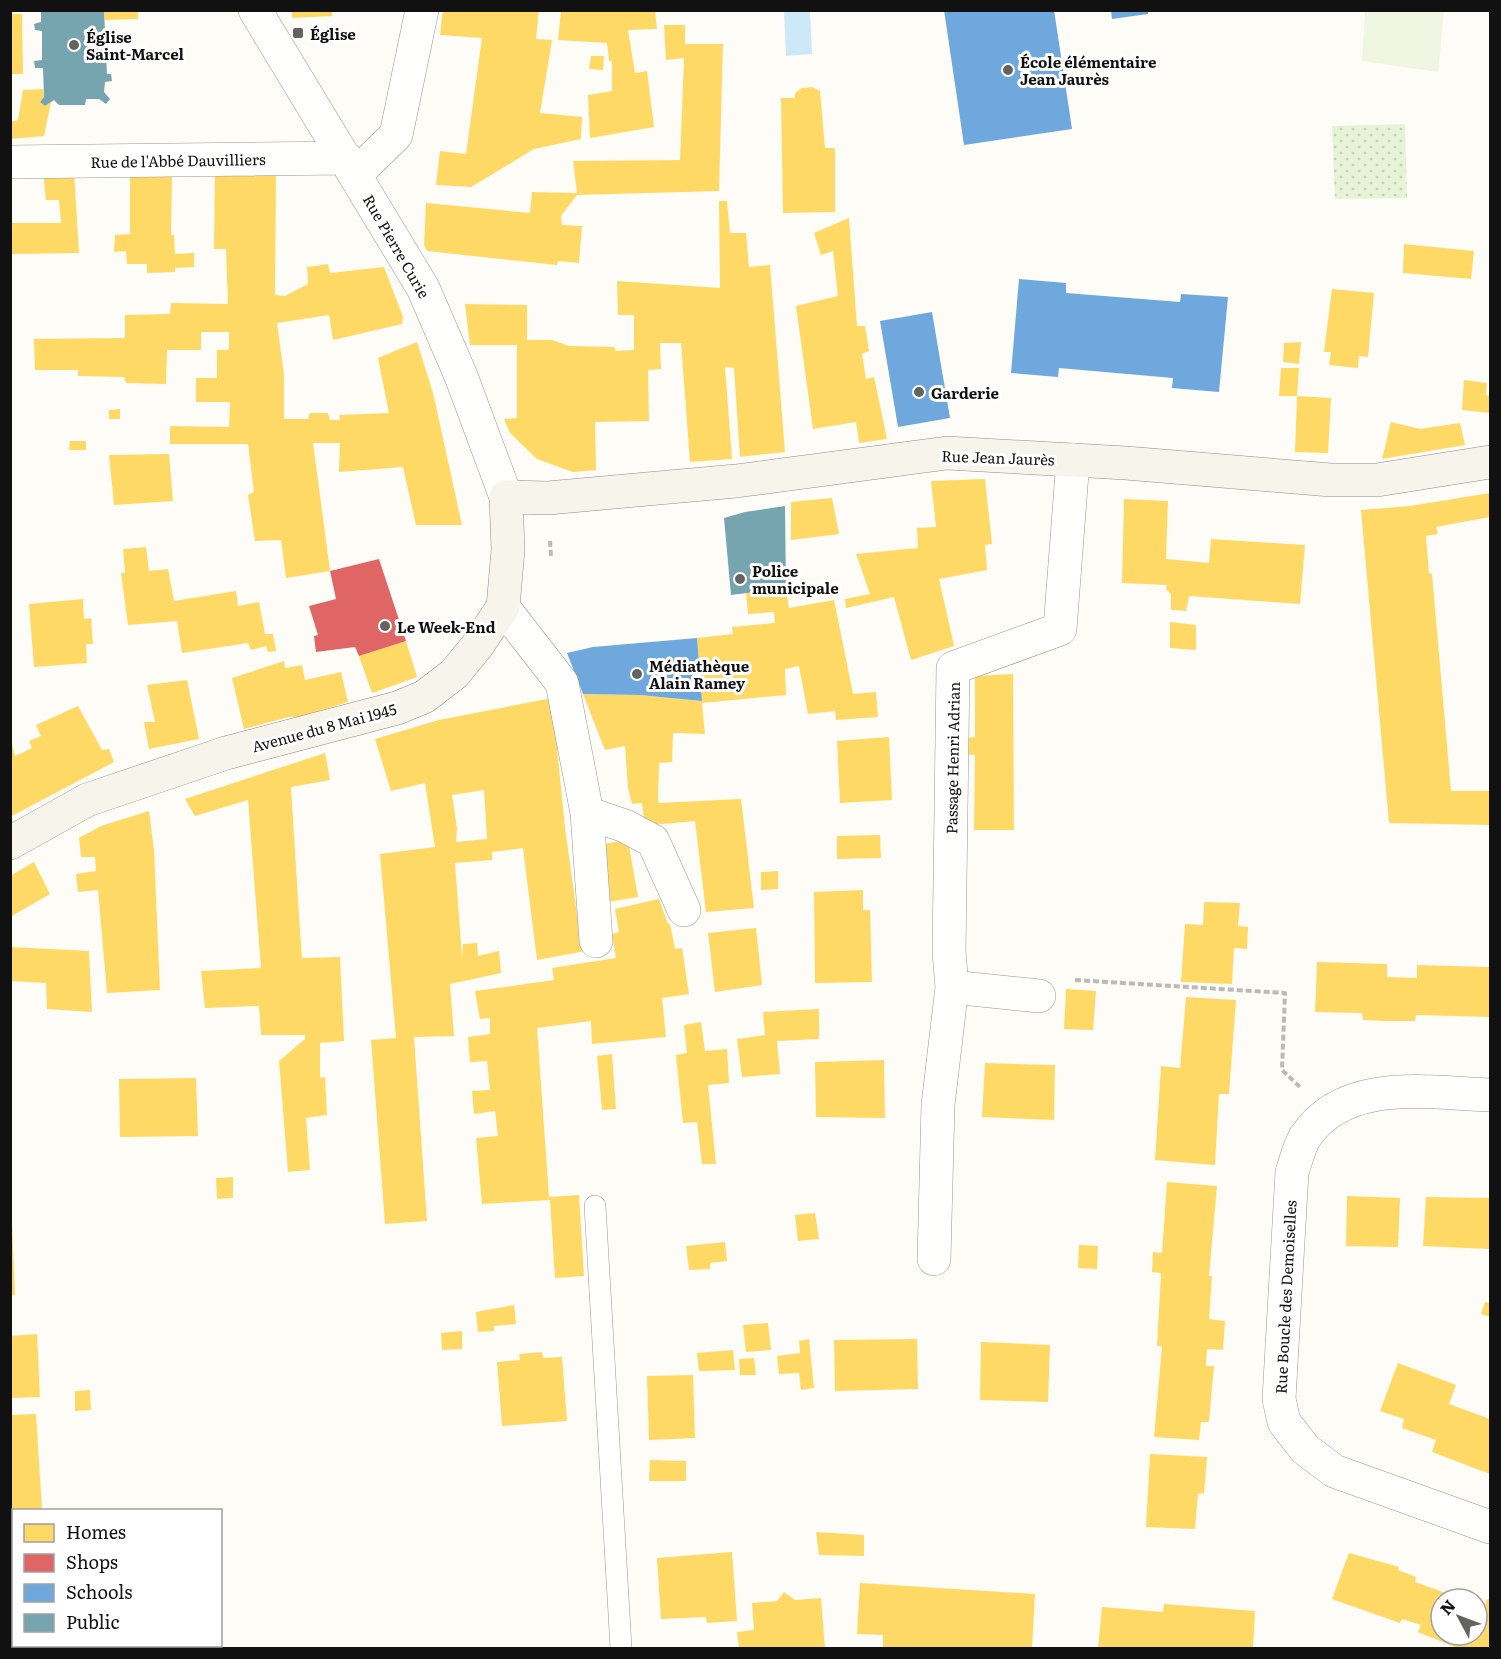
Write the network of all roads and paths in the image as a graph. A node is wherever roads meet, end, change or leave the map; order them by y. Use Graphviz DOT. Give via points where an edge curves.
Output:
graph roads {
  1 [pos="255,10"];
  2 [pos="422,10"];
  3 [pos="10,162"];
  4 [pos="351,166"];
  5 [pos="1073,460"];
  6 [pos="1491,462"];
  7 [pos="506,497"];
  8 [pos="550,542"];
  9 [pos="551,557"];
  10 [pos="503,607"];
  11 [pos="587,813"];
  12 [pos="10,843"];
  13 [pos="684,910"];
  14 [pos="596,940"];
  15 [pos="952,987"];
  16 [pos="1039,996"];
  17 [pos="1491,1095"];
  18 [pos="1327,1113"];
  19 [pos="595,1206"];
  20 [pos="934,1259"];
  21 [pos="1491,1527"];
  22 [pos="621,1648"];
  1 -- 4 [label="street, Rue Pierre Curie"];
  2 -- 4 [label="street" via="396,135"];
  3 -- 4 [label="street, Rue de l'Abbé Dauvilliers"];
  4 -- 7 [label="street, Rue Pierre Curie" via="423,288"];
  5 -- 6 [label="street, Rue Jean Jaurès" via="1331,480 1377,480"];
  5 -- 7 [label="street, Rue Jean Jaurès" via="947,453 724,482 548,498"];
  5 -- 15 [label="street, Passage Henri Adrian" via="1060,628 953,668 949,952"];
  7 -- 10 [label="street, Avenue du 8 Mai 1945" via="508,550"];
  8 -- 9 [label="path"];
  10 -- 11 [label="street" via="562,683"];
  10 -- 12 [label="street, Avenue du 8 Mai 1945" via="454,674 424,697 397,708 226,753 87,800"];
  11 -- 13 [label="street" via="653,841"];
  11 -- 14 [label="street"];
  15 -- 16 [label="street"];
  15 -- 20 [label="street, Passage Henri Adrian" via="938,1105"];
  16 -- 18 [label="path" via="1059,979 1285,993 1282,1070"];
  17 -- 18 [label="street, Rue Boucle des Demoiselles" via="1388,1092 1353,1099"];
  18 -- 21 [label="street, Rue Boucle des Demoiselles" via="1304,1138 1292,1172 1279,1400 1284,1422 1305,1449 1334,1471"];
  19 -- 22 [label="lane"];
}
